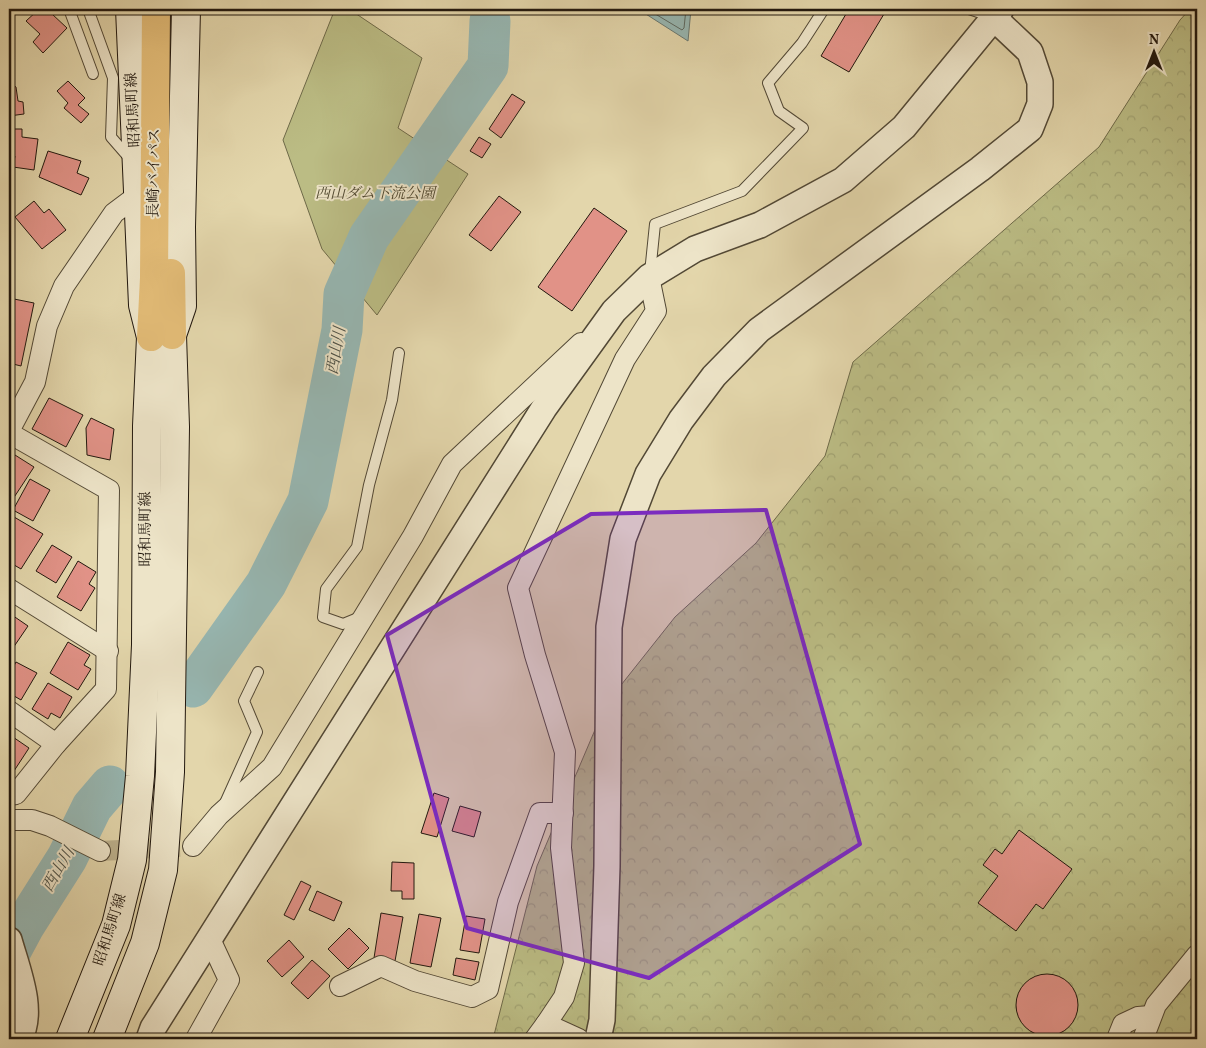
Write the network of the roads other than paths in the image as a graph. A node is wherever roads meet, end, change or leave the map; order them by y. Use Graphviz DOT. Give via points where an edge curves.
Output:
graph roads {
  1 [pos="69,9"];
  2 [pos="88,9"];
  3 [pos="130,9"];
  4 [pos="156,9"];
  5 [pos="167,9"];
  6 [pos="186,9"];
  7 [pos="824,9"];
  8 [pos="969,9"];
  9 [pos="998,13"];
  10 [pos="93,74"];
  11 [pos="137,166"];
  12 [pos="138,195"];
  13 [pos="649,276"];
  14 [pos="614,311"];
  15 [pos="162,336"];
  16 [pos="399,353"];
  17 [pos="9,432"];
  18 [pos="9,589"];
  19 [pos="365,615"];
  20 [pos="108,651"];
  21 [pos="258,672"];
  22 [pos="9,711"];
  23 [pos="56,744"];
  24 [pos="9,795"];
  25 [pos="563,813"];
  26 [pos="219,815"];
  27 [pos="9,820"];
  28 [pos="193,846"];
  29 [pos="100,851"];
  30 [pos="209,937"];
  31 [pos="9,940"];
  32 [pos="1197,955"];
  33 [pos="340,986"];
  34 [pos="1151,1016"];
  35 [pos="540,1032"];
  36 [pos="19,1039"];
  37 [pos="70,1039"];
  38 [pos="107,1039"];
  39 [pos="149,1039"];
  40 [pos="196,1039"];
  41 [pos="579,1039"];
  42 [pos="598,1039"];
  43 [pos="1117,1039"];
  44 [pos="1143,1039"];
  1 -- 10 [label="lane"];
  2 -- 11 [label="lane" via="113,78 111,136"];
  3 -- 11 [label="main road, 昭和馬町線"];
  4 -- 15 [label="highway, 長崎バイパス" via="154,278"];
  5 -- 15 [label="highway, 長崎バイパス"];
  6 -- 15 [label="main road, 昭和馬町線" via="182,306"];
  7 -- 13 [label="lane" via="802,43 768,83 779,111 802,128 742,191 655,224"];
  8 -- 9 [label="lane"];
  9 -- 13 [label="street" via="904,127 843,180 760,225 695,249"];
  9 -- 42 [label="street" via="1030,52 1040,82 1040,104 1030,129 759,330 714,376 681,420 648,474 623,539 609,627 608,866 602,1020"];
  11 -- 12 [label="main road, 昭和馬町線"];
  12 -- 15 [label="main road, 昭和馬町線" via="143,304"];
  12 -- 17 [label="street" via="114,212 64,286 47,326 35,382"];
  13 -- 14 [label="street"];
  13 -- 25 [label="street" via="656,311 625,359 518,588 565,752"];
  14 -- 19 [label="street" via="452,464"];
  14 -- 30 [label="street" via="544,408"];
  15 -- 37 [label="main road, 昭和馬町線" via="147,426 146,645 140,776 132,860 116,925"];
  15 -- 38 [label="main road, 昭和馬町線" via="175,427 170,772 163,870 145,943"];
  16 -- 19 [label="lane" via="392,400 369,485 357,548 326,590 323,617 343,624"];
  17 -- 20 [label="street" via="109,490"];
  18 -- 20 [label="street"];
  19 -- 26 [label="street" via="272,766"];
  20 -- 23 [label="street" via="106,689"];
  21 -- 26 [label="lane" via="244,702 257,732"];
  22 -- 23 [label="street"];
  23 -- 24 [label="street" via="16,794"];
  25 -- 33 [label="street" via="540,814 508,902 488,989 472,997 415,981 380,966"];
  25 -- 35 [label="street" via="561,848 574,963 564,997"];
  26 -- 28 [label="street"];
  27 -- 29 [label="street" via="32,820 50,826"];
  30 -- 39 [label="street"];
  30 -- 40 [label="street" via="229,980"];
  31 -- 36 [label="street" via="23,990 26,1028"];
  32 -- 34 [label="street" via="1156,1004"];
  34 -- 43 [label="street" via="1122,1024"];
  34 -- 44 [label="street"];
  35 -- 41 [label="street"];
}
